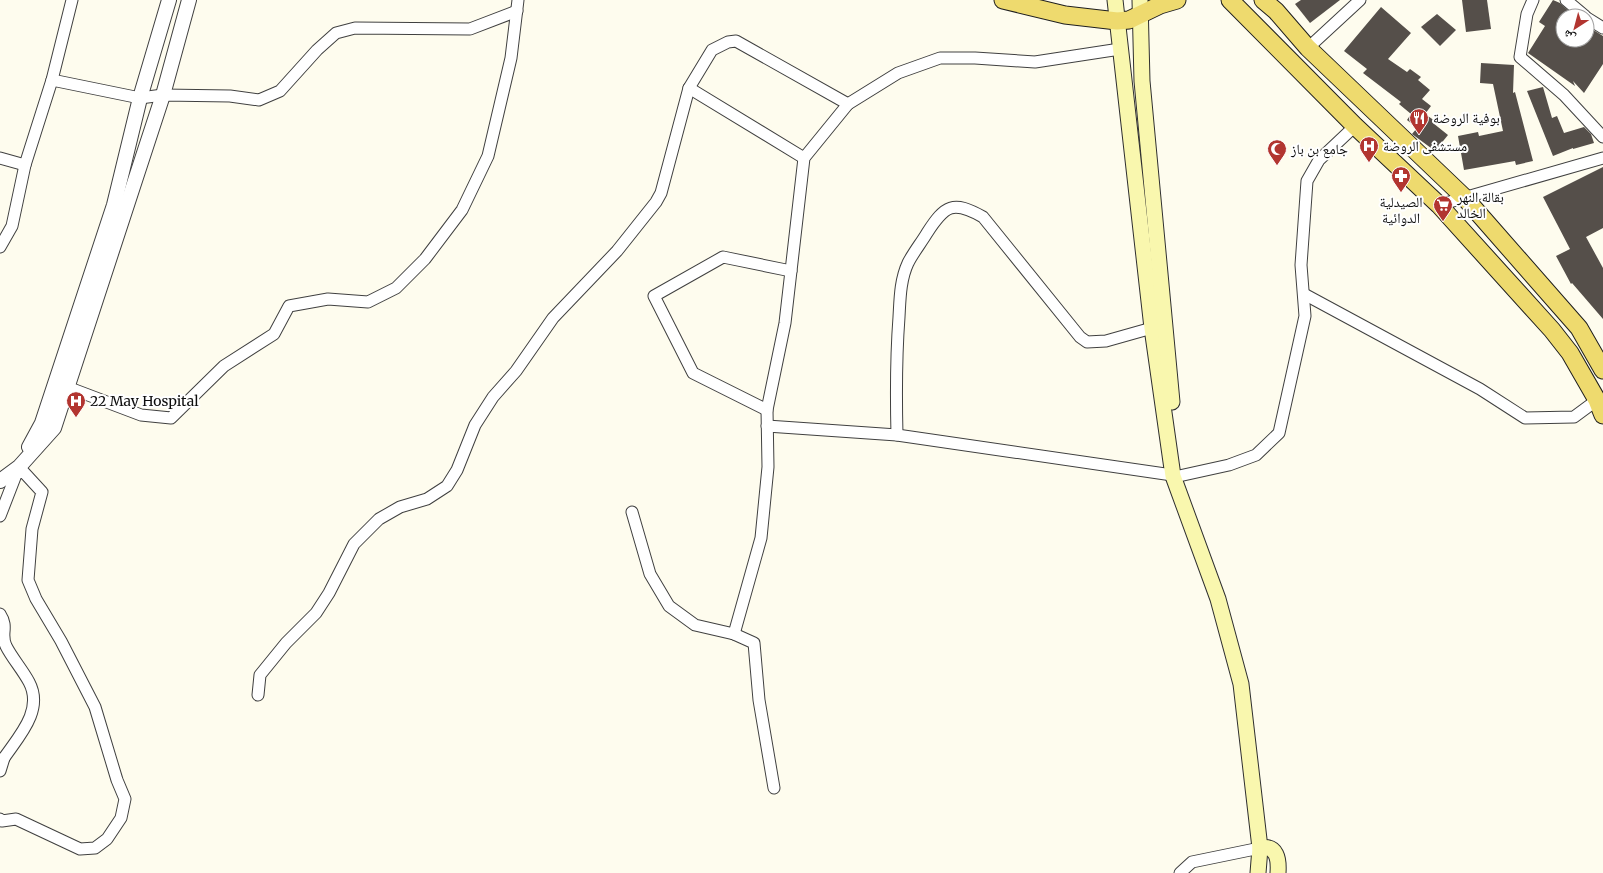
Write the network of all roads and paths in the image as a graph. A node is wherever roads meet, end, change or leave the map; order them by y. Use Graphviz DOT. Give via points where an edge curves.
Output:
graph roads {
  1 [pos="72,0"];
  2 [pos="169,0"];
  3 [pos="189,0"];
  4 [pos="1003,0"];
  5 [pos="1115,0"];
  6 [pos="1177,0"];
  7 [pos="1230,0"];
  8 [pos="1263,0"];
  9 [pos="1360,0"];
  10 [pos="1533,0"];
  11 [pos="1566,0"];
  12 [pos="517,6"];
  13 [pos="1140,8"];
  14 [pos="1575,8"];
  15 [pos="1117,21"];
  16 [pos="1120,48"];
  17 [pos="1308,48"];
  18 [pos="52,80"];
  19 [pos="689,88"];
  20 [pos="163,96"];
  21 [pos="140,98"];
  22 [pos="848,104"];
  23 [pos="1355,126"];
  24 [pos="1603,137"];
  25 [pos="0,158"];
  26 [pos="804,158"];
  27 [pos="1603,158"];
  28 [pos="25,165"];
  29 [pos="1465,198"];
  30 [pos="1439,205"];
  31 [pos="0,246"];
  32 [pos="791,271"];
  33 [pos="1304,294"];
  34 [pos="1152,328"];
  35 [pos="1603,370"];
  36 [pos="67,387"];
  37 [pos="1600,408"];
  38 [pos="767,410"];
  39 [pos="767,426"];
  40 [pos="897,435"];
  41 [pos="19,467"];
  42 [pos="1176,476"];
  43 [pos="0,481"];
  44 [pos="632,512"];
  45 [pos="0,516"];
  46 [pos="0,614"];
  47 [pos="734,634"];
  48 [pos="258,695"];
  49 [pos="2,759"];
  50 [pos="0,771"];
  51 [pos="774,788"];
  52 [pos="0,819"];
  53 [pos="1260,848"];
  54 [pos="1180,873"];
  55 [pos="1258,873"];
  56 [pos="1278,873"];
  1 -- 18 [label="street"];
  2 -- 21 [label="street"];
  3 -- 20 [label="street"];
  4 -- 15 [label="main road" via="1065,15"];
  5 -- 15 [label="main road"];
  6 -- 13 [label="main road"];
  7 -- 23 [label="main road"];
  8 -- 17 [label="main road"];
  9 -- 17 [label="street"];
  10 -- 24 [label="street" via="1520,57 1564,95"];
  11 -- 14 [label="street"];
  12 -- 20 [label="street" via="470,29 355,28 336,34 317,50 280,92 259,100 230,96"];
  12 -- 36 [label="street" via="511,58 488,156 462,210 425,259 396,288 368,302 328,299 288,306 274,334 224,366 171,418 141,415"];
  13 -- 15 [label="main road" via="1129,20"];
  13 -- 42 [label="main road" via="1142,81"];
  15 -- 16 [label="main road"];
  16 -- 22 [label="street" via="1035,62 940,58 898,73"];
  16 -- 34 [label="main road"];
  17 -- 29 [label="main road"];
  18 -- 21 [label="street"];
  18 -- 28 [label="street"];
  19 -- 22 [label="street" via="712,50 736,41"];
  19 -- 26 [label="street"];
  19 -- 48 [label="street" via="661,193 656,202 618,252 553,318 516,371 493,397 475,425 457,470 447,486 427,499 400,507 379,518 354,544 316,613 286,643 260,675"];
  20 -- 21 [label="street"];
  20 -- 36 [label="street"];
  21 -- 41 [label="street" via="109,220 42,423"];
  22 -- 26 [label="street"];
  23 -- 30 [label="main road"];
  23 -- 33 [label="street" via="1319,160 1307,181 1302,265"];
  25 -- 28 [label="street"];
  26 -- 32 [label="street"];
  27 -- 29 [label="street"];
  28 -- 31 [label="street" via="12,226"];
  29 -- 30 [label="street"];
  29 -- 35 [label="main road" via="1579,328"];
  30 -- 37 [label="main road" via="1552,330 1570,353"];
  32 -- 38 [label="street" via="785,323"];
  32 -- 38 [label="street" via="722,257 654,296 693,373"];
  33 -- 37 [label="street" via="1480,389 1525,418 1574,417"];
  33 -- 42 [label="street" via="1305,316 1279,433 1256,455 1229,465"];
  34 -- 40 [label="street" via="1106,341 1087,342 1080,337 983,217 967,208 945,209 936,218 908,264 901,289 895,372"];
  34 -- 42 [label="main road"];
  36 -- 41 [label="street" via="54,428"];
  38 -- 39 [label="street"];
  39 -- 40 [label="street"];
  39 -- 47 [label="street" via="768,467 761,538"];
  40 -- 42 [label="street"];
  41 -- 43 [label="street"];
  41 -- 45 [label="street"];
  41 -- 52 [label="street" via="42,492 32,529 28,580 62,641 94,707 125,799 121,818 107,839 95,848 80,849 16,818 2,821"];
  42 -- 53 [label="main road" via="1218,599 1241,684"];
  44 -- 47 [label="street" via="650,574 669,606 695,625"];
  46 -- 49 [label="street" via="5,622 4,640 30,684 34,700 32,717"];
  47 -- 51 [label="street" via="754,644 759,700"];
  49 -- 50 [label="street"];
  53 -- 54 [label="street" via="1192,862"];
  53 -- 55 [label="main road"];
  53 -- 56 [label="main road" via="1269,848 1277,854"];
}
